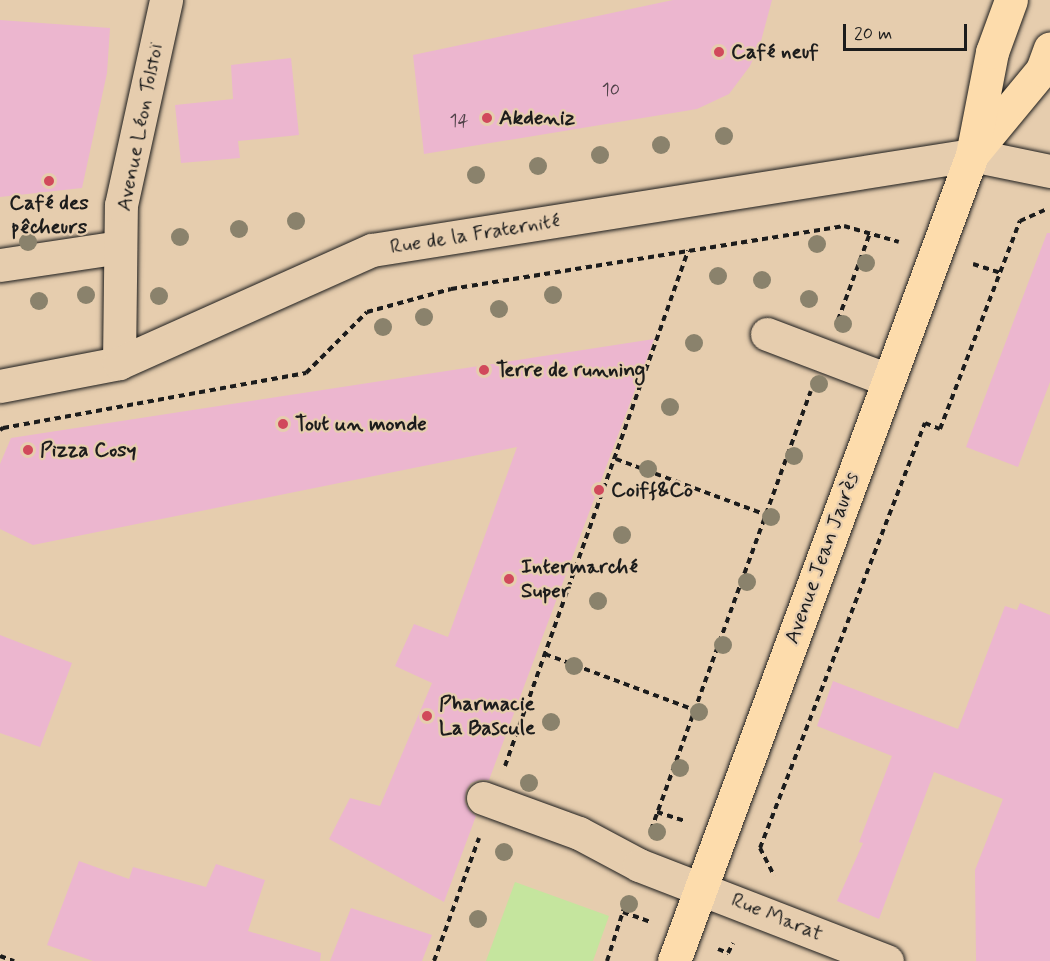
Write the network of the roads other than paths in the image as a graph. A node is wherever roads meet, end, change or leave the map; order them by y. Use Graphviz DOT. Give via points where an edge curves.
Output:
graph roads {
  1 [pos="166,0"];
  2 [pos="1011,0"];
  3 [pos="1050,48"];
  4 [pos="972,155"];
  5 [pos="1050,171"];
  6 [pos="120,248"];
  7 [pos="0,265"];
  8 [pos="766,334"];
  9 [pos="119,363"];
  10 [pos="888,380"];
  11 [pos="0,386"];
  12 [pos="488,800"];
  13 [pos="700,887"];
  14 [pos="674,961"];
  15 [pos="887,961"];
  1 -- 6 [label="street, Avenue Léon Tolstoï" via="122,205"];
  2 -- 4 [label="main road, Avenue Jean Jaurès" via="992,52"];
  3 -- 4 [label="main road, Avenue Jean Jaurès" via="1042,70"];
  4 -- 5 [label="street"];
  4 -- 9 [label="street, Rue de la Fraternité" via="372,250"];
  4 -- 10 [label="main road, Avenue Jean Jaurès"];
  6 -- 7 [label="street"];
  6 -- 9 [label="street, Avenue Léon Tolstoï"];
  8 -- 10 [label="street"];
  9 -- 11 [label="street, Rue de la Fraternité"];
  10 -- 13 [label="main road, Avenue Jean Jaurès"];
  12 -- 13 [label="street, Rue Marat" via="579,833 639,865"];
  13 -- 14 [label="main road, Avenue Jean Jaurès"];
  13 -- 15 [label="street, Rue Marat"];
}
